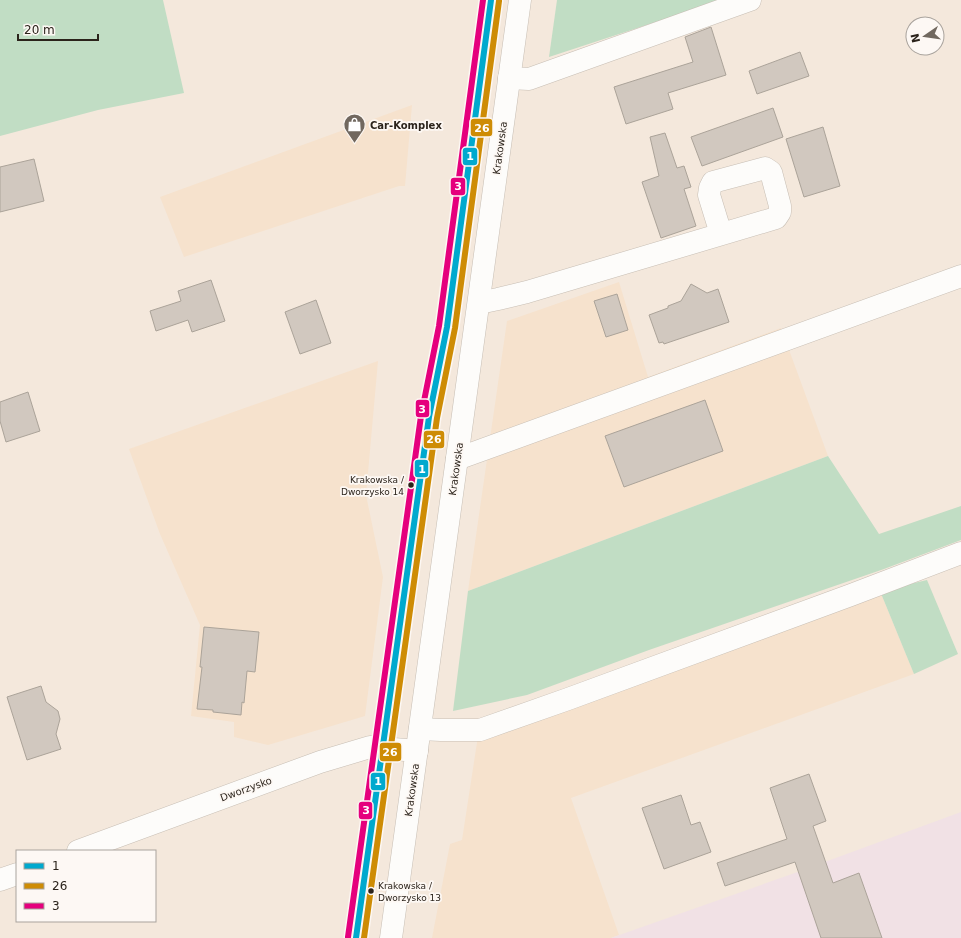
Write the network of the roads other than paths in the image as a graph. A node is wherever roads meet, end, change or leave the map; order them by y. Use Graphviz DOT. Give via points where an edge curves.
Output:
graph roads {
  1 [pos="491,0"];
  2 [pos="520,0"];
  3 [pos="750,0"];
  4 [pos="509,78"];
  5 [pos="721,234"];
  6 [pos="961,276"];
  7 [pos="479,303"];
  8 [pos="457,459"];
  9 [pos="961,553"];
  10 [pos="420,728"];
  11 [pos="383,748"];
  12 [pos="417,751"];
  13 [pos="81,850"];
  14 [pos="16,874"];
  15 [pos="0,880"];
  16 [pos="356,938"];
  17 [pos="391,938"];
  1 -- 11 [label="main road" via="447,327 429,417"];
  2 -- 4 [label="main road, Krakowska"];
  3 -- 4 [label="main road" via="529,79"];
  4 -- 7 [label="main road, Krakowska"];
  5 -- 7 [label="main road" via="527,292"];
  6 -- 8 [label="main road"];
  7 -- 8 [label="main road, Krakowska"];
  8 -- 10 [label="main road, Krakowska"];
  9 -- 10 [label="main road" via="480,730"];
  10 -- 12 [label="main road, Krakowska"];
  11 -- 12 [label="main road, Dworzysko"];
  11 -- 13 [label="main road, Dworzysko" via="370,747 320,762"];
  11 -- 16 [label="main road"];
  12 -- 17 [label="main road, Krakowska"];
  14 -- 15 [label="main road"];
}
